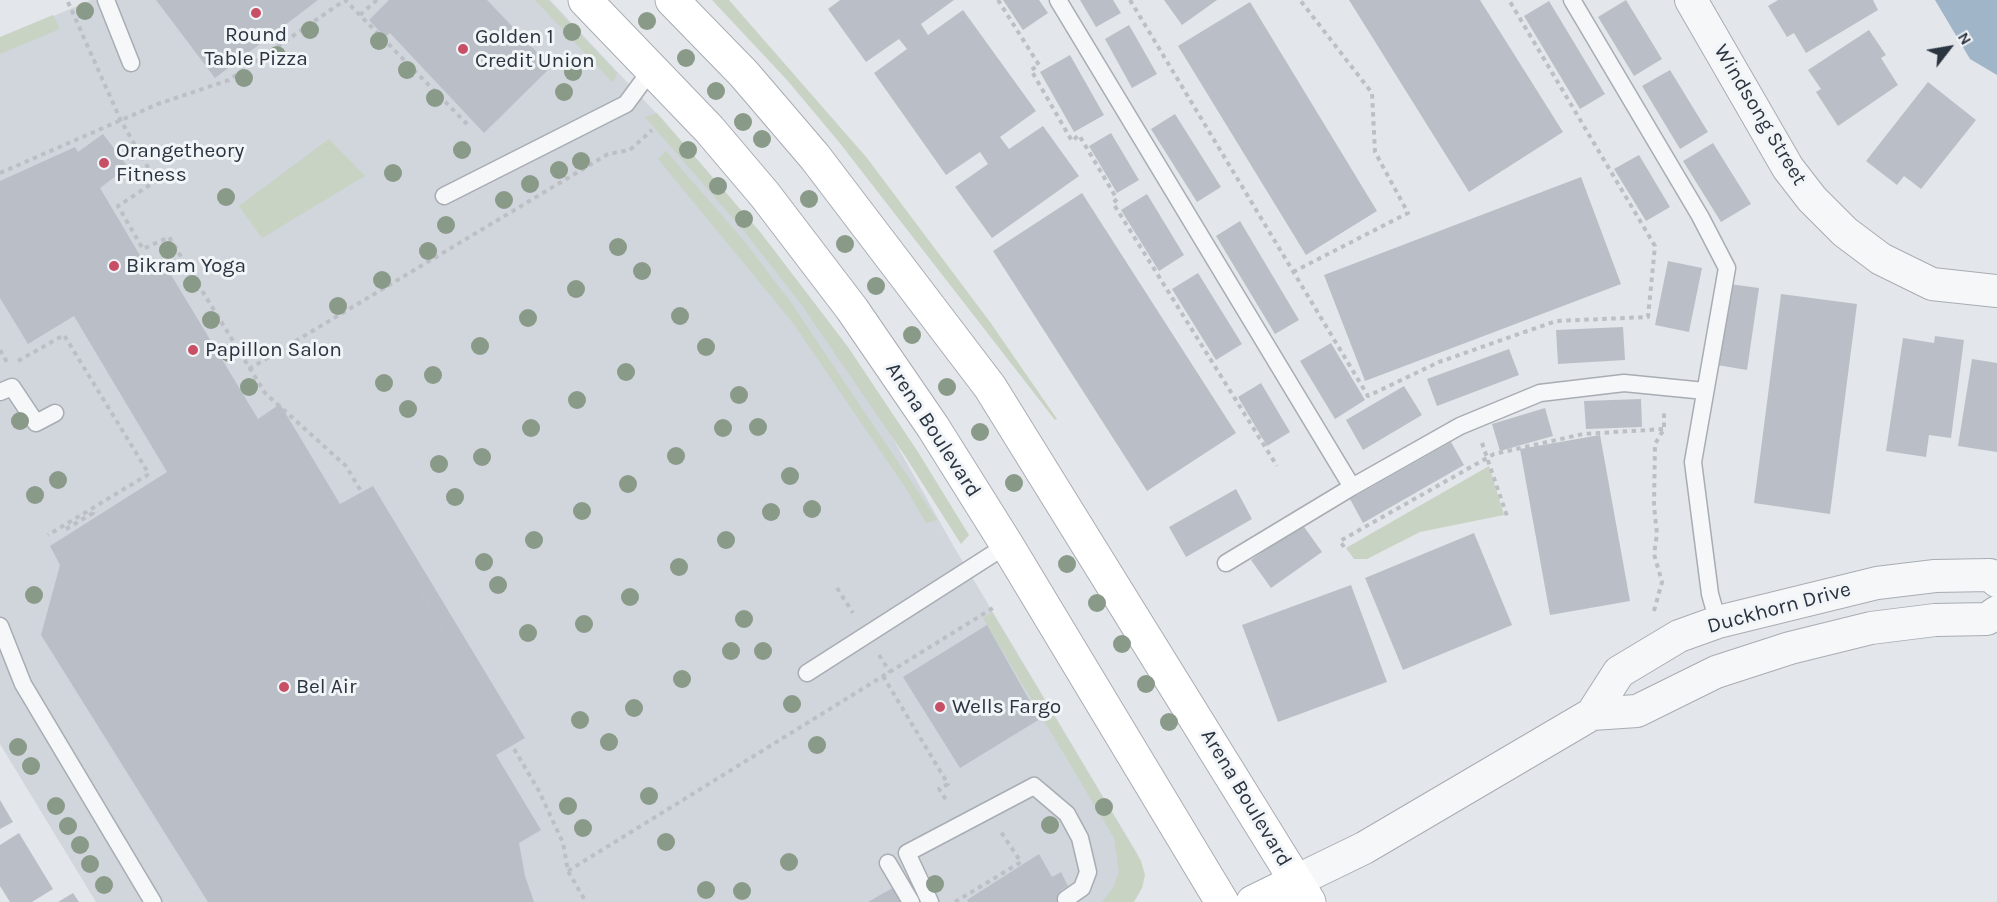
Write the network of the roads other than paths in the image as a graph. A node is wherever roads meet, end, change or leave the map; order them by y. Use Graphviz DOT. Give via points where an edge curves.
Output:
graph roads {
  1 [pos="106,0"];
  2 [pos="585,0"];
  3 [pos="672,0"];
  4 [pos="1058,0"];
  5 [pos="1572,0"];
  6 [pos="1691,0"];
  7 [pos="131,63"];
  8 [pos="651,70"];
  9 [pos="444,196"];
  10 [pos="1997,291"];
  11 [pos="1705,391"];
  12 [pos="0,392"];
  13 [pos="55,413"];
  14 [pos="1352,487"];
  15 [pos="1007,545"];
  16 [pos="1226,563"];
  17 [pos="1997,581"];
  18 [pos="1997,612"];
  19 [pos="1718,622"];
  20 [pos="0,626"];
  21 [pos="807,673"];
  22 [pos="1592,714"];
  23 [pos="888,863"];
  24 [pos="1303,891"];
  25 [pos="1066,899"];
  26 [pos="153,902"];
  27 [pos="911,902"];
  28 [pos="930,902"];
  29 [pos="1222,902"];
  30 [pos="1253,902"];
  1 -- 7 [label="lane"];
  2 -- 8 [label="main road, Arena Boulevard"];
  3 -- 24 [label="main road, Arena Boulevard" via="744,74 815,157 990,387"];
  4 -- 14 [label="lane"];
  5 -- 11 [label="lane" via="1727,268"];
  6 -- 10 [label="street, Windsong Street" via="1788,168 1845,232 1881,259 1932,285"];
  8 -- 9 [label="lane" via="626,104"];
  8 -- 15 [label="main road, Arena Boulevard" via="709,129 765,195 852,309"];
  11 -- 14 [label="lane" via="1624,383 1540,393 1473,420"];
  11 -- 19 [label="lane" via="1692,462 1710,594"];
  12 -- 13 [label="lane" via="12,387 36,423"];
  14 -- 16 [label="lane"];
  15 -- 21 [label="lane"];
  15 -- 29 [label="main road, Arena Boulevard"];
  17 -- 19 [label="street, Duckhorn Drive" via="1990,575 1877,583"];
  18 -- 22 [label="street, Duckhorn Drive" via="1987,619 1935,620 1871,628 1790,648 1716,672 1637,711"];
  19 -- 22 [label="street, Duckhorn Drive" via="1679,636 1619,672"];
  20 -- 26 [label="lane" via="23,684"];
  22 -- 24 [label="street, Duckhorn Drive" via="1364,848"];
  23 -- 27 [label="lane"];
  24 -- 30 [label="main road, Duckhorn Drive"];
  25 -- 28 [label="lane" via="1082,888 1088,872 1080,838 1067,814 1034,786 907,853"];
}
